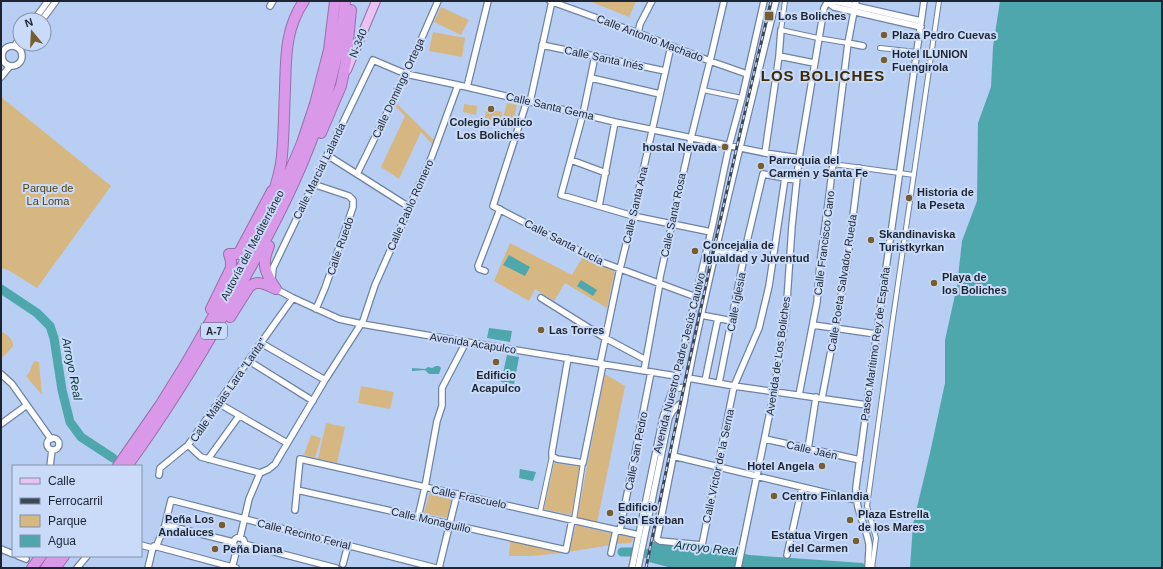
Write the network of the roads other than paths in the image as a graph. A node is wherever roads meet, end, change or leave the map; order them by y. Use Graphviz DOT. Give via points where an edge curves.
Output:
graph roads {
  1 [pos="48,1"];
  2 [pos="56,1"];
  3 [pos="304,1"];
  4 [pos="335,1"];
  5 [pos="344,1"];
  6 [pos="351,1"];
  7 [pos="376,1"];
  8 [pos="438,1"];
  9 [pos="488,1"];
  10 [pos="551,1"];
  11 [pos="652,1"];
  12 [pos="724,1"];
  13 [pos="764,1"];
  14 [pos="776,1"];
  15 [pos="785,1"];
  16 [pos="828,1"];
  17 [pos="834,1"];
  18 [pos="924,1"];
  19 [pos="939,1"];
  20 [pos="855,6"];
  21 [pos="40,12"];
  22 [pos="48,12"];
  23 [pos="921,24"];
  24 [pos="781,30"];
  25 [pos="638,33"];
  26 [pos="818,38"];
  27 [pos="848,43"];
  28 [pos="12,45"];
  29 [pos="542,45"];
  30 [pos="671,46"];
  31 [pos="863,46"];
  32 [pos="880,48"];
  33 [pos="21,52"];
  34 [pos="917,52"];
  35 [pos="1,54"];
  36 [pos="596,56"];
  37 [pos="779,56"];
  38 [pos="372,60"];
  39 [pos="710,61"];
  40 [pos="814,63"];
  41 [pos="3,64"];
  42 [pos="10,66"];
  43 [pos="665,71"];
  44 [pos="406,74"];
  45 [pos="747,74"];
  46 [pos="1,77"];
  47 [pos="591,78"];
  48 [pos="458,85"];
  49 [pos="341,86"];
  50 [pos="467,87"];
  51 [pos="703,90"];
  52 [pos="660,94"];
  53 [pos="742,98"];
  54 [pos="528,102"];
  55 [pos="583,114"];
  56 [pos="616,122"];
  57 [pos="652,129"];
  58 [pos="691,138"];
  59 [pos="729,146"];
  60 [pos="740,148"];
  61 [pos="766,153"];
  62 [pos="327,155"];
  63 [pos="799,158"];
  64 [pos="571,160"];
  65 [pos="833,164"];
  66 [pos="859,168"];
  67 [pos="606,173"];
  68 [pos="900,173"];
  69 [pos="357,174"];
  70 [pos="914,175"];
  71 [pos="785,178"];
  72 [pos="278,180"];
  73 [pos="796,180"];
  74 [pos="313,184"];
  75 [pos="283,206"];
  76 [pos="599,206"];
  77 [pos="409,207"];
  78 [pos="500,209"];
  79 [pos="633,216"];
  80 [pos="276,221"];
  81 [pos="672,224"];
  82 [pos="711,232"];
  83 [pos="716,250"];
  84 [pos="745,256"];
  85 [pos="245,260"];
  86 [pos="620,269"];
  87 [pos="485,271"];
  88 [pos="660,284"];
  89 [pos="274,286"];
  90 [pos="696,297"];
  91 [pos="293,298"];
  92 [pos="541,298"];
  93 [pos="316,309"];
  94 [pos="701,315"];
  95 [pos="716,318"];
  96 [pos="732,321"];
  97 [pos="361,324"];
  98 [pos="813,325"];
  99 [pos="836,329"];
  100 [pos="876,334"];
  101 [pos="605,338"];
  102 [pos="466,342"];
  103 [pos="261,343"];
  104 [pos="568,358"];
  105 [pos="646,360"];
  106 [pos="248,361"];
  107 [pos="602,364"];
  108 [pos="194,365"];
  109 [pos="184,367"];
  110 [pos="678,367"];
  111 [pos="690,367"];
  112 [pos="644,371"];
  113 [pos="651,372"];
  114 [pos="1,374"];
  115 [pos="676,376"];
  116 [pos="688,378"];
  117 [pos="325,380"];
  118 [pos="705,381"];
  119 [pos="675,382"];
  120 [pos="719,383"];
  121 [pos="734,386"];
  122 [pos="686,387"];
  123 [pos="774,392"];
  124 [pos="798,395"];
  125 [pos="819,398"];
  126 [pos="313,401"];
  127 [pos="684,402"];
  128 [pos="218,403"];
  129 [pos="27,404"];
  130 [pos="867,405"];
  131 [pos="239,416"];
  132 [pos="1,424"];
  133 [pos="51,439"];
  134 [pos="765,439"];
  135 [pos="286,444"];
  136 [pos="188,445"];
  137 [pos="134,449"];
  138 [pos="808,449"];
  139 [pos="52,450"];
  140 [pos="552,456"];
  141 [pos="673,456"];
  142 [pos="208,459"];
  143 [pos="860,460"];
  144 [pos="583,463"];
  145 [pos="50,465"];
  146 [pos="118,465"];
  147 [pos="127,465"];
  148 [pos="717,466"];
  149 [pos="260,473"];
  150 [pos="159,475"];
  151 [pos="756,476"];
  152 [pos="425,487"];
  153 [pos="802,488"];
  154 [pos="297,490"];
  155 [pos="457,494"];
  156 [pos="856,500"];
  157 [pos="296,510"];
  158 [pos="540,512"];
  159 [pos="418,517"];
  160 [pos="244,519"];
  161 [pos="573,520"];
  162 [pos="450,524"];
  163 [pos="165,525"];
  164 [pos="618,530"];
  165 [pos="640,537"];
  166 [pos="240,538"];
  167 [pos="233,542"];
  168 [pos="244,544"];
  169 [pos="142,545"];
  170 [pos="348,545"];
  171 [pos="702,545"];
  172 [pos="154,547"];
  173 [pos="237,548"];
  174 [pos="1,550"];
  175 [pos="611,553"];
  176 [pos="12,554"];
  177 [pos="787,555"];
  178 [pos="19,557"];
  179 [pos="40,557"];
  180 [pos="53,557"];
  181 [pos="63,557"];
  182 [pos="86,557"];
  183 [pos="871,561"];
  184 [pos="29,564"];
  185 [pos="345,566"];
  186 [pos="46,568"];
  187 [pos="55,568"];
  188 [pos="77,568"];
  189 [pos="148,568"];
  190 [pos="233,568"];
  191 [pos="336,568"];
  192 [pos="438,568"];
  193 [pos="632,568"];
  194 [pos="638,568"];
  195 [pos="738,568"];
  196 [pos="868,568"];
  197 [pos="872,568"];
  1 -- 21 [label="street"];
  2 -- 22 [label="street"];
  3 -- 72 [label="highway" via="290,27 286,49 282,158"];
  4 -- 85 [label="highway, Autovía del Mediterráneo / A-7" via="329,50 316,104 281,192"];
  5 -- 75 [label="highway, Autovía del Mediterráneo / A-7" via="344,17 333,73 323,107 311,144"];
  6 -- 49 [label="highway" via="346,61"];
  7 -- 49 [label="main road, N-340"];
  8 -- 44 [label="street, Calle Domingo Ortega"];
  9 -- 50 [label="street"];
  10 -- 25 [label="street, Calle Antonio Machado"];
  10 -- 29 [label="street"];
  11 -- 25 [label="street"];
  12 -- 39 [label="street, Calle Santa Rosa"];
  13 -- 45 [label="street, Avenida Nuestro Padre Jesús Cautivo"];
  14 -- 60 [label="street, Avenida Nuestro Padre Jesús Cautivo"];
  15 -- 24 [label="street"];
  16 -- 20 [label="street" via="834,6"];
  16 -- 26 [label="street, Avenida de Los Boliches" via="824,8"];
  17 -- 20 [label="street"];
  18 -- 23 [label="street, Paseo Marítimo Rey de España"];
  19 -- 70 [label="street"];
  20 -- 23 [label="street"];
  20 -- 27 [label="street, Calle Francisco Cano"];
  23 -- 34 [label="street, Paseo Marítimo Rey de España"];
  24 -- 26 [label="street"];
  24 -- 37 [label="street"];
  25 -- 30 [label="street, Calle Antonio Machado"];
  26 -- 27 [label="street"];
  26 -- 40 [label="street, Avenida de Los Boliches"];
  27 -- 31 [label="street"];
  27 -- 65 [label="street, Calle Francisco Cano"];
  28 -- 35 [label="street" via="4,48"];
  29 -- 36 [label="street, Calle Santa Inés"];
  29 -- 54 [label="street"];
  30 -- 39 [label="street, Calle Antonio Machado"];
  30 -- 43 [label="street, Calle Santa Ana"];
  32 -- 34 [label="street"];
  33 -- 42 [label="street" via="20,62"];
  34 -- 68 [label="street, Paseo Marítimo Rey de España"];
  35 -- 41 [label="street"];
  36 -- 43 [label="street, Calle Santa Inés"];
  36 -- 47 [label="street"];
  37 -- 40 [label="street"];
  37 -- 61 [label="street"];
  38 -- 44 [label="street, Calle Santa Gema"];
  38 -- 62 [label="street, Calle Marcial Lalanda"];
  39 -- 45 [label="street, Calle Antonio Machado"];
  39 -- 51 [label="street, Calle Santa Rosa"];
  40 -- 63 [label="street, Avenida de Los Boliches"];
  41 -- 42 [label="street"];
  42 -- 46 [label="street"];
  43 -- 52 [label="street, Calle Santa Ana"];
  44 -- 48 [label="street, Calle Santa Gema"];
  44 -- 69 [label="street, Calle Domingo Ortega"];
  45 -- 53 [label="street, Avenida Nuestro Padre Jesús Cautivo"];
  47 -- 52 [label="street"];
  47 -- 55 [label="street"];
  48 -- 50 [label="street, Calle Santa Gema"];
  48 -- 77 [label="street, Calle Pablo Romero" via="432,156"];
  49 -- 75 [label="highway" via="299,182"];
  50 -- 54 [label="street, Calle Santa Gema"];
  51 -- 53 [label="street"];
  51 -- 58 [label="street, Calle Santa Rosa"];
  52 -- 57 [label="street, Calle Santa Ana"];
  53 -- 59 [label="street, Avenida Nuestro Padre Jesús Cautivo"];
  54 -- 55 [label="street, Calle Santa Gema"];
  54 -- 78 [label="street" via="493,206"];
  55 -- 56 [label="street, Calle Santa Gema"];
  55 -- 64 [label="street"];
  56 -- 57 [label="street, Calle Santa Gema"];
  56 -- 67 [label="street"];
  57 -- 58 [label="street, Calle Santa Gema"];
  57 -- 79 [label="street, Calle Santa Ana"];
  58 -- 59 [label="street, Calle Santa Gema"];
  58 -- 81 [label="street, Calle Santa Rosa"];
  59 -- 60 [label="street, Calle Santa Gema"];
  59 -- 82 [label="street, Avenida Nuestro Padre Jesús Cautivo"];
  60 -- 61 [label="street, Calle Santa Gema"];
  60 -- 83 [label="street, Avenida Nuestro Padre Jesús Cautivo"];
  61 -- 63 [label="street, Calle Santa Gema"];
  62 -- 69 [label="street"];
  62 -- 74 [label="street, Calle Marcial Lalanda"];
  63 -- 73 [label="street, Avenida de Los Boliches"];
  64 -- 67 [label="street"];
  64 -- 76 [label="street" via="561,195"];
  65 -- 66 [label="street"];
  65 -- 98 [label="street, Calle Francisco Cano"];
  66 -- 68 [label="street"];
  66 -- 99 [label="street, Calle Poeta Salvador Rueda"];
  67 -- 76 [label="street"];
  68 -- 70 [label="street"];
  68 -- 100 [label="street, Paseo Marítimo Rey de España"];
  69 -- 77 [label="street"];
  70 -- 183 [label="street" via="867,506 876,538"];
  71 -- 73 [label="street"];
  71 -- 84 [label="street, Calle Iglesia" via="763,174"];
  71 -- 121 [label="street, Calle Víctor de la Serna" via="769,286 759,328"];
  72 -- 85 [label="highway"];
  72 -- 109 [label="highway" via="240,251 229,254 231,268 192,344"];
  73 -- 123 [label="street, Avenida de Los Boliches" via="786,315"];
  74 -- 89 [label="street, Calle Marcial Lalanda" via="273,268"];
  74 -- 93 [label="street, Calle Ruedo" via="349,196 353,200 353,207"];
  75 -- 80 [label="highway, Autovía del Mediterráneo / A-7"];
  76 -- 79 [label="street"];
  77 -- 97 [label="street, Calle Pablo Romero"];
  78 -- 86 [label="street, Calle Santa Lucía" via="599,261"];
  78 -- 87 [label="street" via="478,266"];
  79 -- 81 [label="street"];
  79 -- 86 [label="street, Calle Santa Ana"];
  80 -- 89 [label="highway" via="264,256 267,275"];
  80 -- 108 [label="highway, Autovía del Mediterráneo / A-7"];
  81 -- 82 [label="street"];
  81 -- 88 [label="street, Calle Santa Rosa"];
  82 -- 90 [label="street, Avenida Nuestro Padre Jesús Cautivo"];
  83 -- 84 [label="street"];
  83 -- 94 [label="street, Avenida Nuestro Padre Jesús Cautivo"];
  84 -- 96 [label="street, Calle Iglesia"];
  85 -- 109 [label="highway, Autovía del Mediterráneo / A-7"];
  86 -- 88 [label="street, Calle Santa Lucía"];
  86 -- 101 [label="street, Calle Santa Ana"];
  88 -- 90 [label="street, Calle Santa Lucía"];
  88 -- 105 [label="street, Calle Santa Rosa"];
  89 -- 91 [label="street, Avenida Acapulco"];
  89 -- 108 [label="highway" via="252,283 215,343"];
  90 -- 110 [label="street, Avenida Nuestro Padre Jesús Cautivo"];
  91 -- 93 [label="street, Avenida Acapulco"];
  91 -- 103 [label="street, Calle Matias Lara \"Larita\""];
  92 -- 101 [label="street"];
  93 -- 97 [label="street, Avenida Acapulco" via="339,319"];
  94 -- 95 [label="street"];
  94 -- 111 [label="street, Avenida Nuestro Padre Jesús Cautivo"];
  95 -- 96 [label="street"];
  95 -- 118 [label="street"];
  96 -- 120 [label="street, Calle Iglesia"];
  97 -- 102 [label="street, Avenida Acapulco"];
  97 -- 117 [label="street, Calle Pablo Romero"];
  98 -- 99 [label="street"];
  98 -- 124 [label="street, Calle Francisco Cano"];
  99 -- 100 [label="street"];
  99 -- 125 [label="street, Calle Poeta Salvador Rueda"];
  100 -- 130 [label="street, Paseo Marítimo Rey de España"];
  101 -- 105 [label="street"];
  101 -- 107 [label="street, Calle Santa Ana"];
  102 -- 104 [label="street, Avenida Acapulco"];
  102 -- 152 [label="street" via="442,388 442,406"];
  103 -- 106 [label="street, Calle Matias Lara \"Larita\""];
  103 -- 117 [label="street"];
  104 -- 107 [label="street, Avenida Acapulco"];
  104 -- 140 [label="street"];
  105 -- 112 [label="street, Calle Santa Rosa"];
  106 -- 126 [label="street"];
  106 -- 128 [label="street, Calle Matias Lara \"Larita\""];
  107 -- 112 [label="street, Avenida Acapulco"];
  107 -- 144 [label="street, Calle Santa Ana"];
  108 -- 137 [label="highway, Autovía del Mediterráneo / A-7" via="166,411"];
  109 -- 137 [label="highway, Autovía del Mediterráneo / A-7"];
  110 -- 111 [label="street" via="686,363"];
  110 -- 115 [label="street, Avenida Nuestro Padre Jesús Cautivo"];
  111 -- 116 [label="street, Avenida Nuestro Padre Jesús Cautivo"];
  112 -- 113 [label="street, Avenida Acapulco"];
  113 -- 115 [label="street, Avenida Acapulco"];
  113 -- 164 [label="street, Calle San Pedro"];
  114 -- 129 [label="street"];
  115 -- 119 [label="street, Avenida Nuestro Padre Jesús Cautivo"];
  116 -- 118 [label="street"];
  116 -- 122 [label="street, Avenida Nuestro Padre Jesús Cautivo"];
  117 -- 126 [label="street, Calle Pablo Romero"];
  118 -- 120 [label="street"];
  119 -- 122 [label="street" via="679,388"];
  119 -- 165 [label="street, Avenida Nuestro Padre Jesús Cautivo" via="663,417"];
  120 -- 121 [label="street"];
  121 -- 123 [label="street"];
  121 -- 148 [label="street, Calle Víctor de la Serna"];
  122 -- 127 [label="street, Avenida Nuestro Padre Jesús Cautivo"];
  123 -- 124 [label="street"];
  123 -- 134 [label="street, Avenida de Los Boliches"];
  124 -- 125 [label="street"];
  125 -- 130 [label="street"];
  125 -- 138 [label="street, Calle Poeta Salvador Rueda"];
  126 -- 135 [label="street, Calle Pablo Romero"];
  127 -- 141 [label="street, Avenida Nuestro Padre Jesús Cautivo"];
  127 -- 165 [label="street, Avenida Nuestro Padre Jesús Cautivo" via="673,410 668,418"];
  128 -- 131 [label="street"];
  128 -- 136 [label="street, Calle Matias Lara \"Larita\""];
  129 -- 132 [label="street"];
  129 -- 133 [label="street"];
  130 -- 143 [label="street, Paseo Marítimo Rey de España"];
  131 -- 135 [label="street"];
  131 -- 142 [label="street"];
  133 -- 139 [label="street" via="48,445"];
  133 -- 139 [label="street" via="56,439 59,443 58,448"];
  134 -- 138 [label="street, Calle Jaén"];
  134 -- 151 [label="street, Avenida de Los Boliches"];
  135 -- 149 [label="street, Calle Pablo Romero" via="275,464"];
  136 -- 142 [label="street" via="201,457"];
  136 -- 150 [label="street, Calle Matias Lara \"Larita\"" via="160,468"];
  137 -- 146 [label="highway"];
  137 -- 147 [label="highway, Autovía del Mediterráneo / A-7"];
  138 -- 143 [label="street, Calle Jaén"];
  139 -- 145 [label="street"];
  140 -- 144 [label="street"];
  140 -- 158 [label="street"];
  141 -- 148 [label="street"];
  141 -- 171 [label="street, Avenida Nuestro Padre Jesús Cautivo" via="657,539"];
  142 -- 149 [label="street"];
  143 -- 156 [label="street, Paseo Marítimo Rey de España"];
  144 -- 161 [label="street"];
  148 -- 151 [label="street"];
  148 -- 171 [label="street, Calle Víctor de la Serna"];
  149 -- 160 [label="street"];
  151 -- 153 [label="street"];
  151 -- 195 [label="street, Avenida de Los Boliches"];
  152 -- 154 [label="street, Calle Frascuelo" via="300,459"];
  152 -- 155 [label="street, Calle Frascuelo"];
  152 -- 159 [label="street"];
  153 -- 156 [label="street"];
  153 -- 177 [label="street"];
  154 -- 157 [label="street"];
  154 -- 159 [label="street, Calle Monaguillo"];
  155 -- 158 [label="street, Calle Frascuelo"];
  155 -- 162 [label="street"];
  156 -- 183 [label="street, Paseo Marítimo Rey de España" via="868,538"];
  158 -- 161 [label="street, Calle Frascuelo"];
  159 -- 162 [label="street, Calle Monaguillo"];
  160 -- 163 [label="street, Calle Recinto Ferial" via="171,500"];
  160 -- 166 [label="street"];
  160 -- 170 [label="street, Calle Recinto Ferial"];
  161 -- 162 [label="street, Calle Monaguillo" via="566,550"];
  161 -- 164 [label="street, Calle Frascuelo"];
  162 -- 192 [label="street"];
  163 -- 167 [label="street"];
  163 -- 172 [label="street"];
  164 -- 165 [label="street, Calle Frascuelo"];
  164 -- 175 [label="street, Calle San Pedro"];
  165 -- 193 [label="street"];
  165 -- 194 [label="street"];
  166 -- 167 [label="street"];
  166 -- 168 [label="street"];
  167 -- 173 [label="street"];
  168 -- 173 [label="street"];
  168 -- 191 [label="street"];
  169 -- 172 [label="street"];
  170 -- 185 [label="street"];
  170 -- 192 [label="street, Calle Recinto Ferial"];
  172 -- 189 [label="street"];
  172 -- 190 [label="street"];
  173 -- 190 [label="street"];
  174 -- 176 [label="street"];
  178 -- 184 [label="street"];
  179 -- 184 [label="highway"];
  180 -- 186 [label="highway"];
  181 -- 187 [label="highway"];
  182 -- 188 [label="street"];
  183 -- 196 [label="street, Paseo Marítimo Rey de España"];
  183 -- 197 [label="street"];
  185 -- 191 [label="street" via="340,564"];
}
